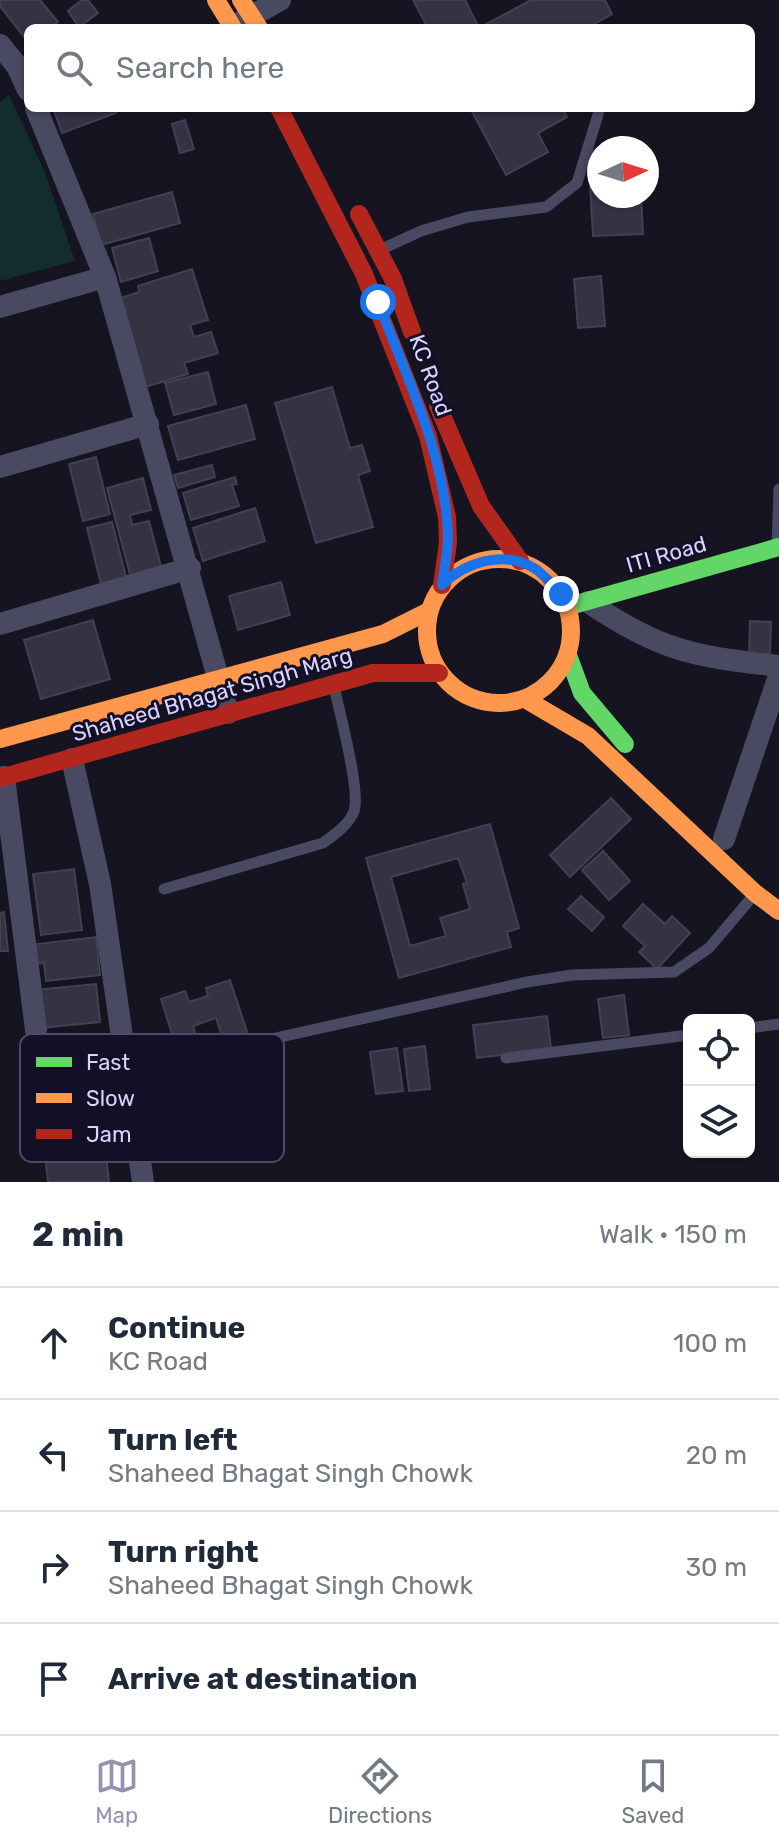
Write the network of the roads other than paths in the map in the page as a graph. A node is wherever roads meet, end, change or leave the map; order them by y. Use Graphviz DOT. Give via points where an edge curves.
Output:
graph roads {
  1 [pos="216,0"];
  2 [pos="280,0"];
  3 [pos="243,20"];
  4 [pos="0,45"];
  5 [pos="8,72"];
  6 [pos="24,86"];
  7 [pos="38,112"];
  8 [pos="281,112"];
  9 [pos="599,112"];
  10 [pos="351,199"];
  11 [pos="378,251"];
  12 [pos="105,277"];
  13 [pos="0,307"];
  14 [pos="420,354"];
  15 [pos="431,384"];
  16 [pos="148,424"];
  17 [pos="0,467"];
  18 [pos="779,489"];
  19 [pos="778,547"];
  20 [pos="520,561"];
  21 [pos="190,568"];
  22 [pos="442,585"];
  23 [pos="588,602"];
  24 [pos="566,607"];
  25 [pos="429,611"];
  26 [pos="0,624"];
  27 [pos="568,655"];
  28 [pos="779,666"];
  29 [pos="439,673"];
  30 [pos="779,676"];
  31 [pos="217,678"];
  32 [pos="333,685"];
  33 [pos="525,699"];
  34 [pos="228,713"];
  35 [pos="0,739"];
  36 [pos="635,753"];
  37 [pos="72,759"];
  38 [pos="655,773"];
  39 [pos="2,777"];
  40 [pos="724,839"];
  41 [pos="164,889"];
  42 [pos="779,891"];
  43 [pos="755,893"];
  44 [pos="779,911"];
  45 [pos="779,1024"];
  46 [pos="755,1027"];
  47 [pos="36,1030"];
  48 [pos="122,1034"];
  49 [pos="284,1036"];
  50 [pos="683,1036"];
  51 [pos="506,1058"];
  52 [pos="140,1162"];
  53 [pos="143,1182"];
  1 -- 3 [label="street"];
  2 -- 3 [label="street"];
  4 -- 5 [label="street"];
  5 -- 6 [label="street"];
  7 -- 12 [label="street"];
  8 -- 22 [label="street, KC Road" via="378,302 423,422 445,509 448,538"];
  9 -- 11 [label="lane" via="577,183 546,207 468,217"];
  10 -- 11 [label="street"];
  11 -- 14 [label="street"];
  12 -- 13 [label="street"];
  12 -- 16 [label="street"];
  15 -- 20 [label="street" via="469,489 492,530"];
  16 -- 17 [label="street"];
  16 -- 21 [label="street"];
  18 -- 19 [label="lane"];
  19 -- 23 [label="street, ITI Road"];
  20 -- 22 [label="street" via="498,558 466,566"];
  20 -- 24 [label="street" via="536,569 561,594"];
  21 -- 26 [label="street"];
  21 -- 31 [label="street"];
  22 -- 25 [label="street"];
  23 -- 24 [label="street, ITI Road"];
  23 -- 28 [label="street" via="679,652"];
  24 -- 27 [label="street"];
  25 -- 29 [label="street" via="427,643"];
  25 -- 31 [label="street, Shaheed Bhagat Singh Marg" via="383,634"];
  27 -- 33 [label="street" via="544,688"];
  27 -- 36 [label="street" via="573,682 593,712"];
  29 -- 32 [label="street, Shaheed Bhagat Singh Marg" via="373,673"];
  29 -- 33 [label="street" via="461,693 498,704"];
  30 -- 40 [label="street"];
  31 -- 34 [label="street"];
  31 -- 35 [label="street, Shaheed Bhagat Singh Marg"];
  32 -- 34 [label="street, Shaheed Bhagat Singh Marg"];
  32 -- 41 [label="lane" via="355,810 342,828 323,843"];
  33 -- 43 [label="street" via="588,736"];
  34 -- 37 [label="street, Shaheed Bhagat Singh Marg"];
  37 -- 39 [label="street, Shaheed Bhagat Singh Marg"];
  37 -- 48 [label="street" via="100,884"];
  38 -- 40 [label="street"];
  39 -- 47 [label="street"];
  40 -- 42 [label="street"];
  43 -- 44 [label="street"];
  43 -- 49 [label="lane" via="709,948 674,972 527,982"];
  45 -- 46 [label="lane"];
  50 -- 51 [label="lane"];
  52 -- 53 [label="street"];
}
